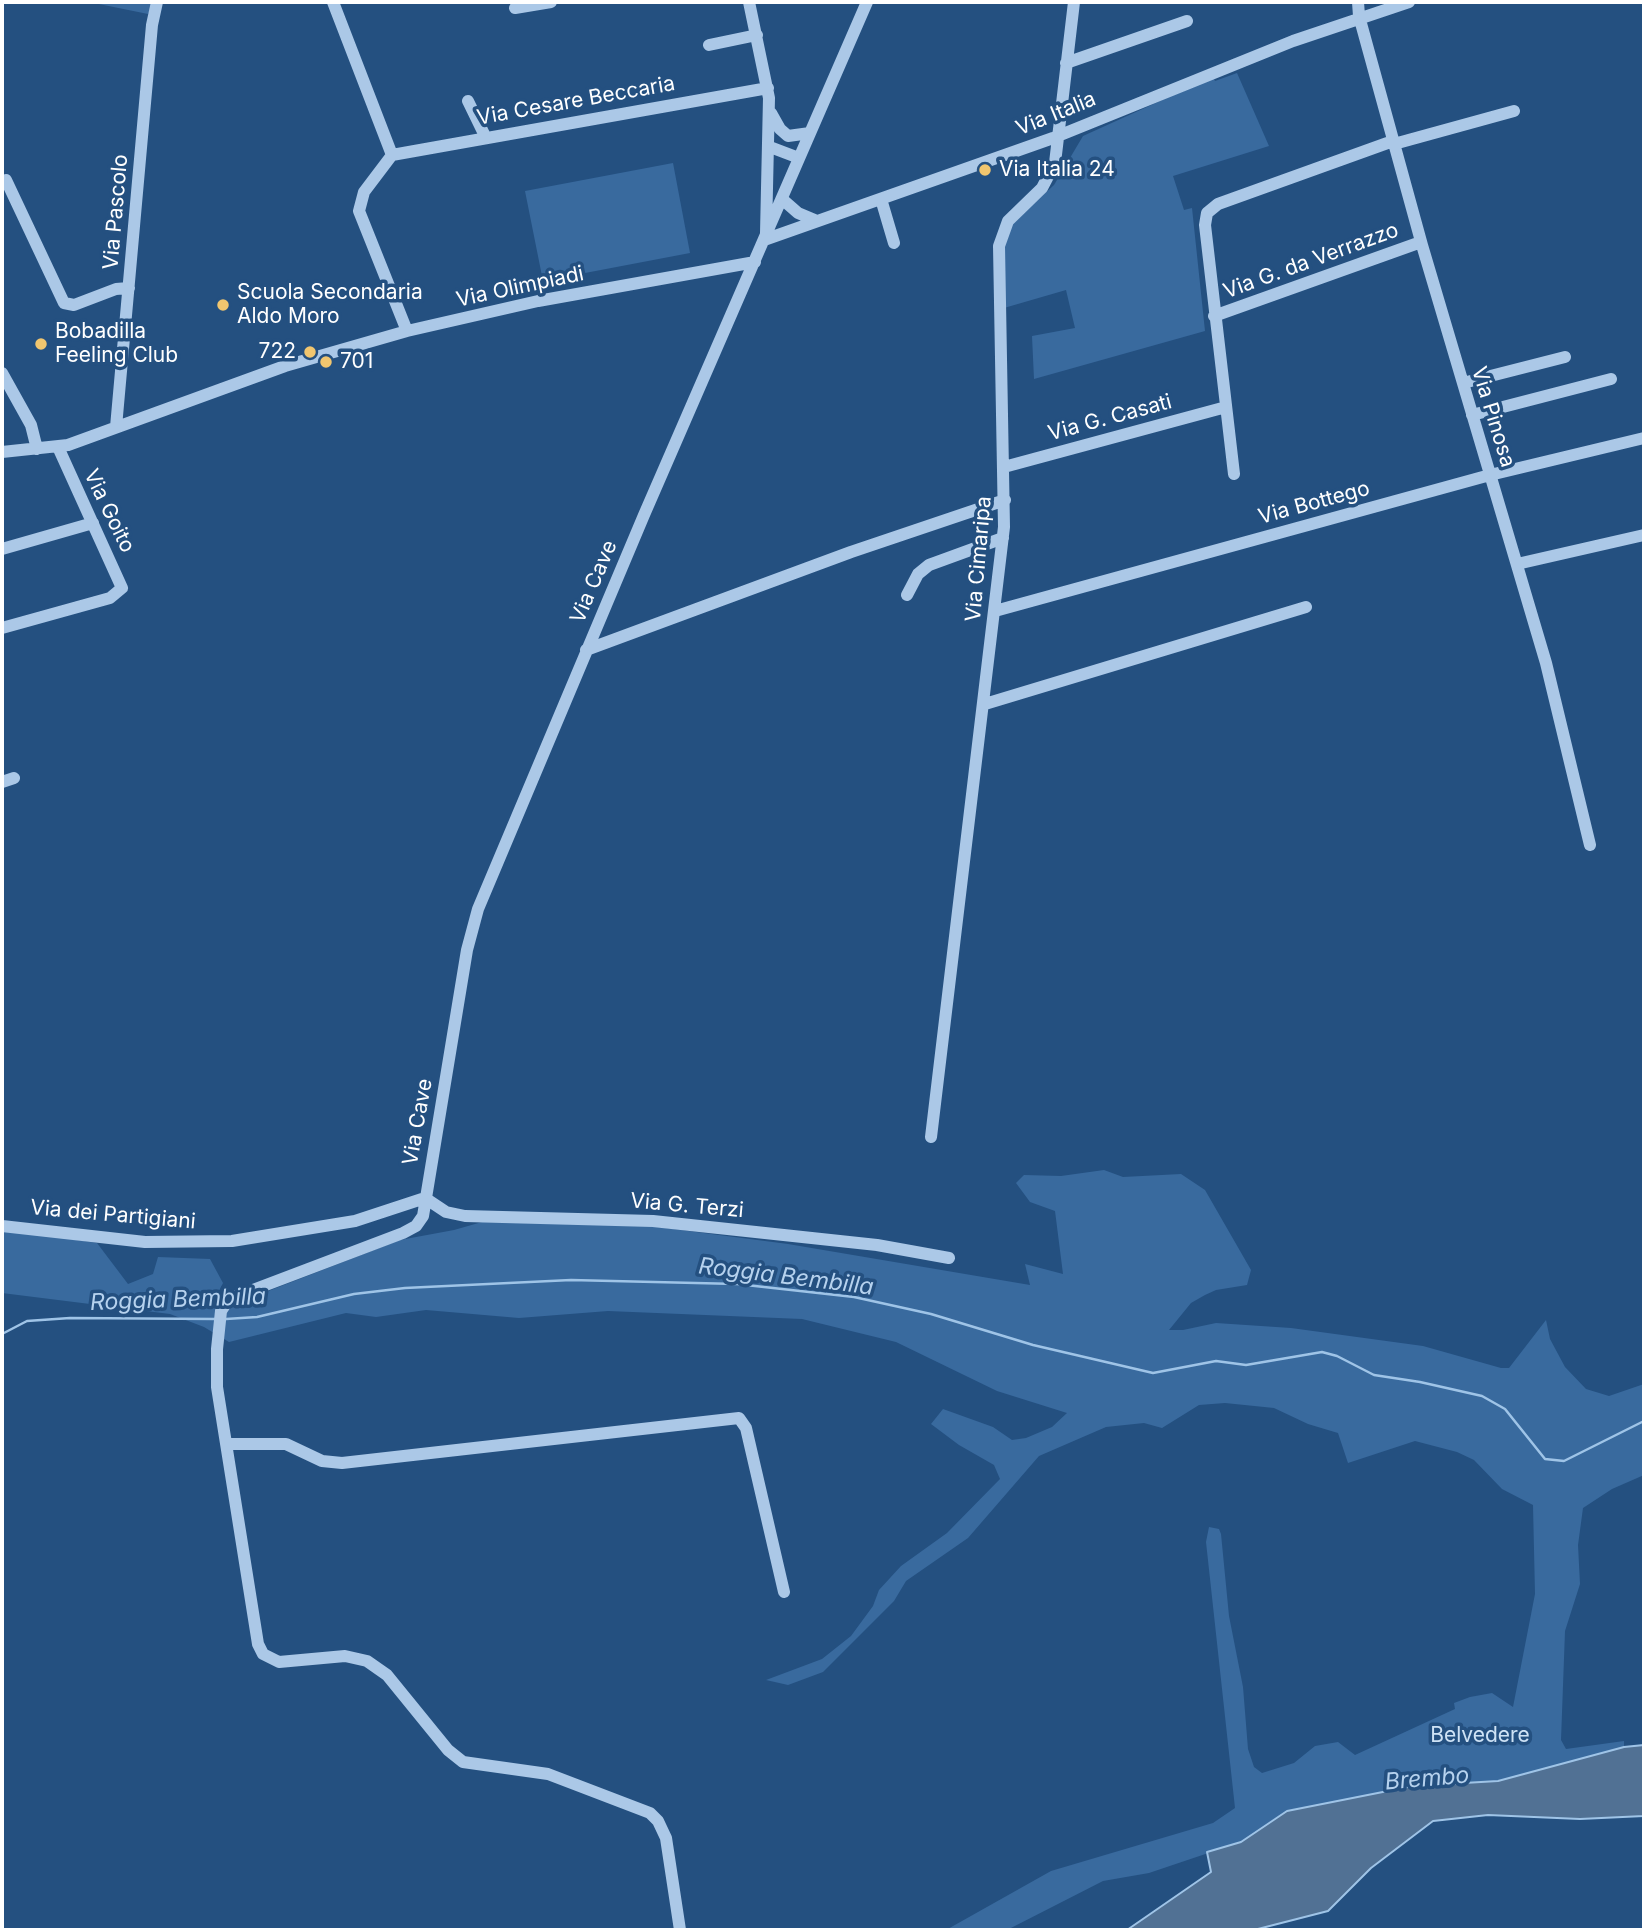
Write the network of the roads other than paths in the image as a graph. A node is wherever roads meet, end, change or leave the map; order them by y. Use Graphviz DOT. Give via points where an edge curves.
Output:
graph roads {
  1 [pos="157,2"];
  2 [pos="333,2"];
  3 [pos="551,2"];
  4 [pos="749,2"];
  5 [pos="867,2"];
  6 [pos="1074,2"];
  7 [pos="1358,2"];
  8 [pos="1409,2"];
  9 [pos="515,8"];
  10 [pos="1359,16"];
  11 [pos="1187,21"];
  12 [pos="757,35"];
  13 [pos="709,45"];
  14 [pos="1066,63"];
  15 [pos="768,88"];
  16 [pos="468,101"];
  17 [pos="769,110"];
  18 [pos="1514,111"];
  19 [pos="810,133"];
  20 [pos="485,136"];
  21 [pos="1059,136"];
  22 [pos="1394,143"];
  23 [pos="770,146"];
  24 [pos="392,155"];
  25 [pos="799,158"];
  26 [pos="6,180"];
  27 [pos="782,199"];
  28 [pos="881,199"];
  29 [pos="817,221"];
  30 [pos="765,238"];
  31 [pos="1421,242"];
  32 [pos="894,243"];
  33 [pos="755,262"];
  34 [pos="129,288"];
  35 [pos="1214,316"];
  36 [pos="407,331"];
  37 [pos="1565,357"];
  38 [pos="2,373"];
  39 [pos="1611,379"];
  40 [pos="1463,383"];
  41 [pos="1226,407"];
  42 [pos="1472,415"];
  43 [pos="116,427"];
  44 [pos="1644,438"];
  45 [pos="58,447"];
  46 [pos="37,449"];
  47 [pos="2,452"];
  48 [pos="1004,467"];
  49 [pos="1234,474"];
  50 [pos="1490,475"];
  51 [pos="1004,500"];
  52 [pos="93,523"];
  53 [pos="1644,535"];
  54 [pos="1003,538"];
  55 [pos="2,549"];
  56 [pos="1517,564"];
  57 [pos="907,595"];
  58 [pos="1306,607"];
  59 [pos="996,611"];
  60 [pos="2,628"];
  61 [pos="586,650"];
  62 [pos="985,704"];
  63 [pos="1590,845"];
  64 [pos="931,1137"];
  65 [pos="425,1198"];
  66 [pos="2,1226"];
  67 [pos="949,1258"];
  68 [pos="227,1444"];
  69 [pos="784,1592"];
  70 [pos="680,1930"];
  1 -- 34 [label="street, Via Pascolo"];
  2 -- 24 [label="street"];
  3 -- 9 [label="street"];
  4 -- 12 [label="street"];
  5 -- 19 [label="street, Via Cave"];
  6 -- 14 [label="street, Via Cimaripa"];
  7 -- 10 [label="street, Via Pinosa"];
  8 -- 10 [label="street, Via Italia"];
  10 -- 21 [label="street, Via Italia"];
  10 -- 22 [label="street, Via Pinosa"];
  11 -- 14 [label="street"];
  12 -- 13 [label="street"];
  12 -- 15 [label="street"];
  14 -- 21 [label="street, Via Cimaripa"];
  15 -- 17 [label="street"];
  15 -- 20 [label="street, Via Cesare Beccaria"];
  16 -- 20 [label="street"];
  17 -- 19 [label="street" via="786,135"];
  17 -- 23 [label="street"];
  18 -- 22 [label="street"];
  19 -- 25 [label="street, Via Cave"];
  20 -- 24 [label="street, Via Cesare Beccaria"];
  21 -- 28 [label="street, Via Italia"];
  21 -- 48 [label="street, Via Cimaripa" via="1048,180 1010,218 999,242"];
  22 -- 31 [label="street, Via Pinosa"];
  22 -- 35 [label="street" via="1288,177 1209,209 1205,225"];
  23 -- 25 [label="street"];
  23 -- 30 [label="street"];
  24 -- 36 [label="street" via="364,192 359,211"];
  25 -- 27 [label="street, Via Cave"];
  26 -- 34 [label="street" via="65,303 74,305"];
  27 -- 29 [label="street"];
  27 -- 30 [label="street, Via Cave"];
  28 -- 29 [label="street, Via Italia"];
  28 -- 32 [label="street"];
  29 -- 30 [label="street, Via Italia"];
  30 -- 33 [label="street, Via Cave"];
  31 -- 35 [label="street, Via G. da Verrazzo"];
  31 -- 40 [label="street, Via Pinosa"];
  33 -- 36 [label="street, Via Olimpiadi" via="538,301"];
  33 -- 61 [label="street, Via Cave"];
  34 -- 43 [label="street, Via Pascolo"];
  35 -- 41 [label="street"];
  36 -- 43 [label="street, Via Olimpiadi" via="285,366"];
  37 -- 40 [label="street"];
  38 -- 46 [label="street" via="31,425"];
  39 -- 42 [label="street"];
  40 -- 42 [label="street, Via Pinosa"];
  41 -- 48 [label="street, Via G. Casati"];
  41 -- 49 [label="street"];
  42 -- 50 [label="street, Via Pinosa"];
  43 -- 45 [label="street, Via Olimpiadi"];
  44 -- 50 [label="street, Via Bottego"];
  45 -- 46 [label="street, Via Olimpiadi"];
  45 -- 52 [label="street, Via Goito"];
  46 -- 47 [label="street, Via Olimpiadi"];
  48 -- 51 [label="street, Via Cimaripa"];
  50 -- 56 [label="street, Via Pinosa"];
  50 -- 59 [label="street, Via Bottego"];
  51 -- 54 [label="street, Via Cimaripa"];
  51 -- 61 [label="street"];
  52 -- 55 [label="street"];
  52 -- 60 [label="street, Via Goito" via="120,579 120,592"];
  53 -- 56 [label="street"];
  54 -- 57 [label="street" via="931,563 918,574"];
  54 -- 59 [label="street, Via Cimaripa"];
  56 -- 63 [label="street, Via Pinosa"];
  58 -- 62 [label="street"];
  59 -- 62 [label="street, Via Cimaripa"];
  61 -- 65 [label="street, Via Cave" via="475,918"];
  62 -- 64 [label="street, Via Cimaripa"];
  65 -- 66 [label="street, Via dei Partigiani" via="355,1221 232,1241 145,1242"];
  65 -- 67 [label="street, Via G. Terzi" via="446,1212 465,1216 653,1221 854,1242"];
  65 -- 68 [label="street, Via Cave" via="423,1216 411,1229 224,1304 216,1371"];
  68 -- 69 [label="street" via="286,1444 322,1461 342,1463 739,1418 746,1428"];
  68 -- 70 [label="street" via="258,1644 265,1657 279,1662 345,1656 368,1661 390,1678 447,1750 463,1762 553,1775 653,1815 666,1838"];
}
